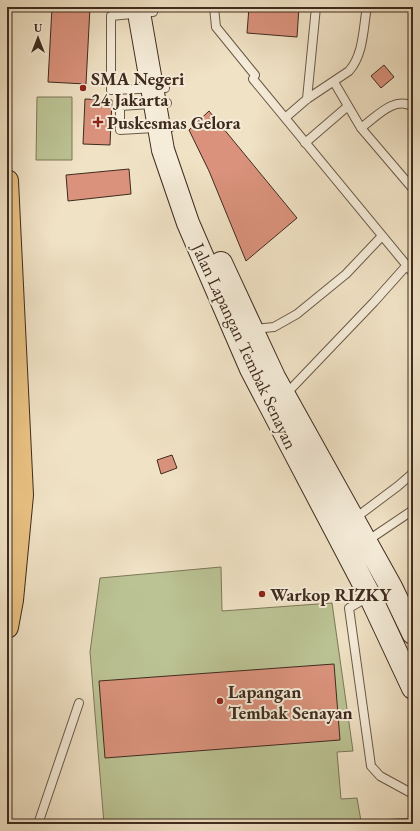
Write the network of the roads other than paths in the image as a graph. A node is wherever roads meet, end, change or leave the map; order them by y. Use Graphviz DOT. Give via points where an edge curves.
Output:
graph roads {
  1 [pos="214,7"];
  2 [pos="316,7"];
  3 [pos="367,7"];
  4 [pos="145,10"];
  5 [pos="334,82"];
  6 [pos="160,96"];
  7 [pos="307,99"];
  8 [pos="348,106"];
  9 [pos="413,107"];
  10 [pos="285,118"];
  11 [pos="165,128"];
  12 [pos="361,128"];
  13 [pos="305,143"];
  14 [pos="7,181"];
  15 [pos="413,189"];
  16 [pos="382,236"];
  17 [pos="407,265"];
  18 [pos="413,273"];
  19 [pos="252,329"];
  20 [pos="284,396"];
  21 [pos="413,473"];
  22 [pos="413,510"];
  23 [pos="344,526"];
  24 [pos="358,550"];
  25 [pos="391,587"];
  26 [pos="370,596"];
  27 [pos="7,627"];
  28 [pos="413,633"];
  29 [pos="413,688"];
  30 [pos="79,703"];
  31 [pos="413,794"];
  32 [pos="38,824"];
  1 -- 10 [label="lane" via="216,27 256,75 253,80"];
  2 -- 7 [label="lane"];
  3 -- 5 [label="lane" via="358,59 349,71"];
  4 -- 6 [label="main road, Jalan Lapangan Tembak Senayan"];
  4 -- 6 [label="lane" via="111,16 111,90"];
  5 -- 7 [label="lane"];
  5 -- 8 [label="lane"];
  6 -- 11 [label="main road, Jalan Lapangan Tembak Senayan"];
  6 -- 11 [label="lane" via="120,106 120,130"];
  7 -- 10 [label="lane"];
  8 -- 12 [label="lane"];
  8 -- 13 [label="lane"];
  9 -- 12 [label="lane" via="403,103 392,105"];
  10 -- 13 [label="lane"];
  11 -- 19 [label="main road, Jalan Lapangan Tembak Senayan" via="201,219"];
  11 -- 23 [label="main road, Jalan Lapangan Tembak Senayan" via="163,150 188,223 248,362"];
  12 -- 15 [label="lane"];
  13 -- 16 [label="lane"];
  14 -- 27 [label="highway" via="22,495"];
  16 -- 17 [label="lane"];
  16 -- 19 [label="lane" via="346,274 297,314 274,327"];
  17 -- 18 [label="lane"];
  17 -- 20 [label="lane"];
  19 -- 20 [label="main road, Jalan Lapangan Tembak Senayan"];
  20 -- 23 [label="main road, Jalan Lapangan Tembak Senayan"];
  21 -- 23 [label="lane"];
  22 -- 24 [label="lane"];
  23 -- 24 [label="main road, Jalan Lapangan Tembak Senayan"];
  24 -- 25 [label="main road, Jalan Lapangan Tembak Senayan"];
  24 -- 26 [label="main road, Jalan Lapangan Tembak Senayan"];
  25 -- 26 [label="lane"];
  25 -- 28 [label="main road, Jalan Lapangan Tembak Senayan"];
  26 -- 29 [label="main road, Jalan Lapangan Tembak Senayan"];
  26 -- 31 [label="lane" via="349,608 371,766 380,776"];
  30 -- 32 [label="lane"];
}
